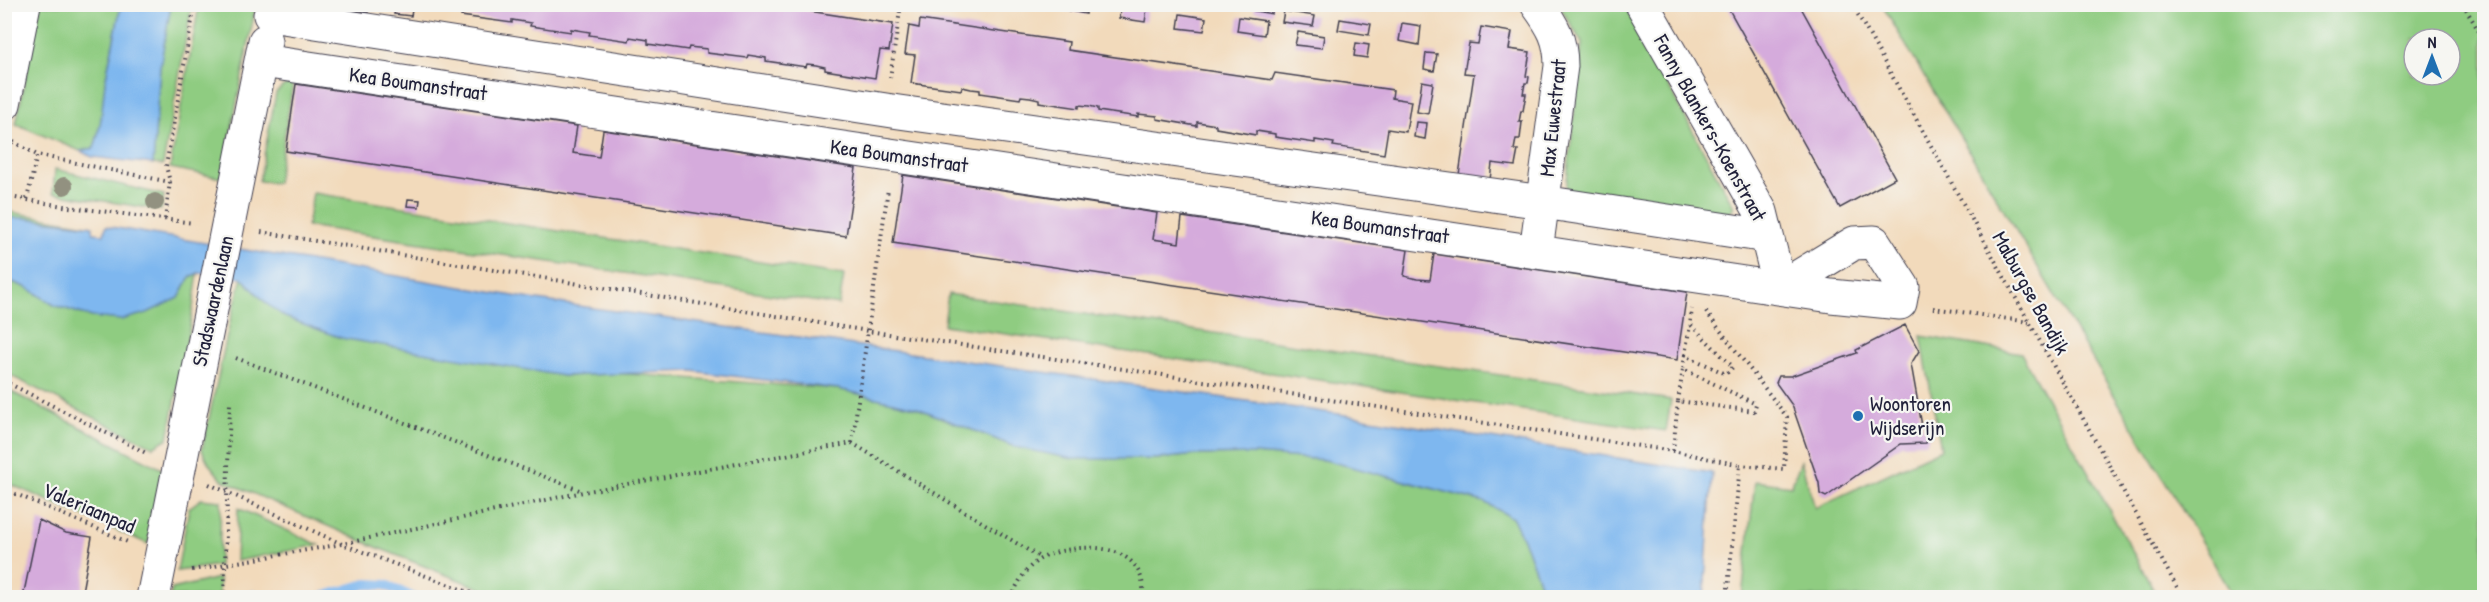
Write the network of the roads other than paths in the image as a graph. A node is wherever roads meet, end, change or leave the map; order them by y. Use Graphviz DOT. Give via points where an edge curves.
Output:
graph roads {
  1 [pos="24,4"];
  2 [pos="1537,4"];
  3 [pos="1642,4"];
  4 [pos="271,10"];
  5 [pos="262,61"];
  6 [pos="4,104"];
  7 [pos="1543,202"];
  8 [pos="1767,236"];
  9 [pos="1536,251"];
  10 [pos="1780,288"];
  11 [pos="157,576"];
  1 -- 6 [label="street"];
  2 -- 7 [label="street, Max Euwestraat" via="1554,27 1561,50"];
  3 -- 8 [label="street, Fanny Blankers-Koenstraat" via="1761,212"];
  4 -- 5 [label="street, Stadswaardenlaan"];
  4 -- 7 [label="street, Kea Boumanstraat" via="885,110"];
  5 -- 9 [label="street, Kea Boumanstraat"];
  5 -- 11 [label="street, Stadswaardenlaan"];
  7 -- 8 [label="street, Kea Boumanstraat"];
  7 -- 9 [label="street"];
  8 -- 10 [label="street, Fanny Blankers-Koenstraat"];
  9 -- 10 [label="street, Kea Boumanstraat" via="1696,287"];
  10 -- 10 [label="street, Kea Boumanstraat" via="1900,303 1903,287 1874,242 1854,243"];
}
